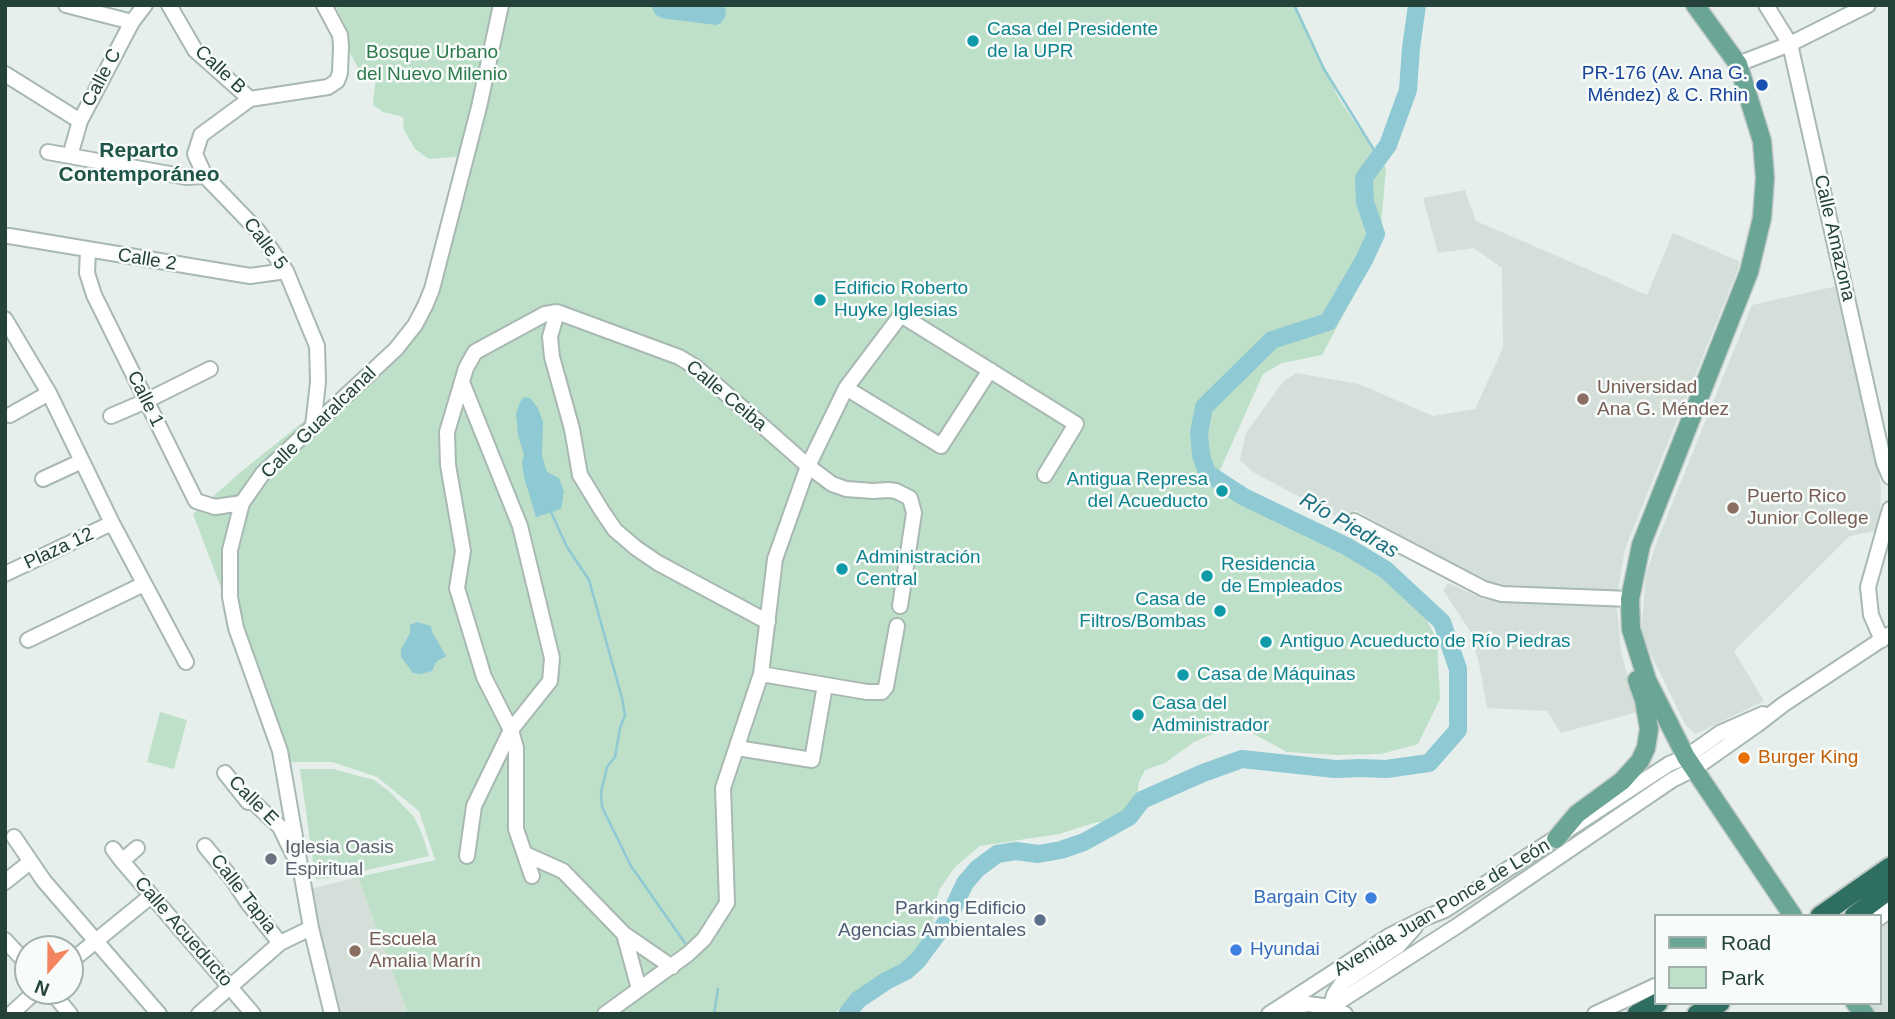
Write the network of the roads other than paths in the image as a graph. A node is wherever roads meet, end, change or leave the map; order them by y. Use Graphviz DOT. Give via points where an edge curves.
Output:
graph roads {
  1 [pos="66,5"];
  2 [pos="145,5"];
  3 [pos="169,5"];
  4 [pos="324,5"];
  5 [pos="501,5"];
  6 [pos="1695,5"];
  7 [pos="1766,5"];
  8 [pos="1868,5"];
  9 [pos="132,22"];
  10 [pos="1790,44"];
  11 [pos="1738,64"];
  12 [pos="5,74"];
  13 [pos="250,99"];
  14 [pos="80,121"];
  15 [pos="48,152"];
  16 [pos="70,156"];
  17 [pos="205,176"];
  18 [pos="9,236"];
  19 [pos="88,250"];
  20 [pos="286,271"];
  21 [pos="557,312"];
  22 [pos="8,330"];
  23 [pos="210,369"];
  24 [pos="990,370"];
  25 [pos="462,382"];
  26 [pos="846,388"];
  27 [pos="49,393"];
  28 [pos="146,401"];
  29 [pos="10,415"];
  30 [pos="111,416"];
  31 [pos="313,426"];
  32 [pos="82,461"];
  33 [pos="808,466"];
  34 [pos="1045,475"];
  35 [pos="1890,477"];
  36 [pos="43,479"];
  37 [pos="242,503"];
  38 [pos="1890,509"];
  39 [pos="1354,521"];
  40 [pos="112,523"];
  41 [pos="5,574"];
  42 [pos="144,584"];
  43 [pos="1630,599"];
  44 [pos="900,606"];
  45 [pos="768,622"];
  46 [pos="897,626"];
  47 [pos="1631,629"];
  48 [pos="1886,637"];
  49 [pos="28,640"];
  50 [pos="186,662"];
  51 [pos="761,674"];
  52 [pos="825,685"];
  53 [pos="511,730"];
  54 [pos="737,748"];
  55 [pos="1690,763"];
  56 [pos="225,773"];
  57 [pos="14,837"];
  58 [pos="1556,839"];
  59 [pos="205,846"];
  60 [pos="137,848"];
  61 [pos="525,854"];
  62 [pos="467,856"];
  63 [pos="30,862"];
  64 [pos="300,867"];
  65 [pos="1890,867"];
  66 [pos="532,876"];
  67 [pos="5,882"];
  68 [pos="1890,889"];
  69 [pos="152,896"];
  70 [pos="1792,914"];
  71 [pos="1823,914"];
  72 [pos="1857,914"];
  73 [pos="1421,920"];
  74 [pos="311,928"];
  75 [pos="624,934"];
  76 [pos="96,939"];
  77 [pos="280,943"];
  78 [pos="84,950"];
  79 [pos="672,967"];
  80 [pos="1654,986"];
  81 [pos="230,987"];
  82 [pos="639,989"];
  83 [pos="1654,1005"];
  84 [pos="1716,1005"];
  85 [pos="1327,1012"];
  86 [pos="159,1014"];
  87 [pos="199,1014"];
  88 [pos="253,1014"];
  89 [pos="332,1014"];
  90 [pos="605,1014"];
  91 [pos="1269,1014"];
  92 [pos="1286,1014"];
  93 [pos="1345,1014"];
  94 [pos="1595,1014"];
  95 [pos="1637,1014"];
  96 [pos="1697,1014"];
  1 -- 9 [label="street"];
  2 -- 9 [label="street, Calle C"];
  3 -- 13 [label="street, Calle B" via="195,50"];
  4 -- 13 [label="street" via="340,35 337,82"];
  5 -- 31 [label="street, Calle Guaralcanal" via="476,120 425,306 396,349"];
  6 -- 11 [label="main road"];
  7 -- 10 [label="street, Calle Amazona"];
  8 -- 10 [label="street"];
  9 -- 14 [label="street, Calle C"];
  10 -- 11 [label="street"];
  10 -- 35 [label="street, Calle Amazona"];
  11 -- 43 [label="main road" via="1762,141 1762,218 1749,272 1640,545"];
  12 -- 14 [label="street"];
  13 -- 17 [label="street" via="201,135 195,154"];
  14 -- 16 [label="street, Calle C"];
  15 -- 16 [label="street"];
  16 -- 17 [label="street" via="186,177"];
  17 -- 20 [label="street, Calle 5" via="258,231"];
  18 -- 19 [label="street, Calle 2"];
  19 -- 20 [label="street, Calle 2" via="250,276"];
  19 -- 28 [label="street, Calle 1" via="87,273 94,295"];
  20 -- 31 [label="street, Calle 5" via="317,346"];
  21 -- 25 [label="street" via="475,352"];
  21 -- 33 [label="street, Calle Ceiba" via="697,368"];
  21 -- 45 [label="street" via="550,337 552,357 580,475 602,511 636,548"];
  22 -- 27 [label="street"];
  23 -- 28 [label="street"];
  24 -- 26 [label="street" via="901,315"];
  24 -- 26 [label="street" via="941,446"];
  24 -- 34 [label="street" via="1076,424"];
  25 -- 53 [label="street" via="447,432 448,466 463,551 457,588 484,677"];
  25 -- 53 [label="street" via="520,526 552,658 550,681"];
  26 -- 33 [label="street"];
  27 -- 29 [label="street"];
  27 -- 32 [label="street"];
  28 -- 30 [label="street"];
  28 -- 37 [label="street, Calle 1" via="196,501 215,507"];
  31 -- 37 [label="street, Calle Guaralcanal" via="263,473"];
  32 -- 36 [label="street"];
  32 -- 40 [label="street"];
  33 -- 44 [label="street, Calle Ceiba" via="838,487 897,491 910,498 914,513"];
  33 -- 45 [label="street" via="775,559"];
  37 -- 64 [label="street, Calle Guaralcanal" via="230,550 230,597 236,628 280,751"];
  38 -- 48 [label="street" via="1868,587 1871,615"];
  39 -- 43 [label="street" via="1502,594"];
  40 -- 41 [label="street, Plaza 12"];
  40 -- 42 [label="street"];
  42 -- 49 [label="street"];
  42 -- 50 [label="street"];
  43 -- 47 [label="main road"];
  45 -- 51 [label="street"];
  46 -- 52 [label="street" via="882,692"];
  47 -- 55 [label="main road" via="1647,680"];
  47 -- 58 [label="main road" via="1628,645 1648,718 1646,748 1622,780 1577,814"];
  48 -- 55 [label="street, Avenida Juan Ponce de León" via="1778,708 1720,733"];
  51 -- 52 [label="street"];
  51 -- 54 [label="street"];
  52 -- 54 [label="street" via="812,760"];
  53 -- 61 [label="street" via="516,748 516,829"];
  53 -- 62 [label="street" via="474,806"];
  54 -- 79 [label="street" via="723,788 727,903 704,939"];
  55 -- 58 [label="street, Avenida Juan Ponce de León" via="1669,764"];
  55 -- 70 [label="main road"];
  55 -- 85 [label="street, Avenida Juan Ponce de León" via="1672,780"];
  56 -- 64 [label="street, Calle E" via="248,802 279,827"];
  57 -- 63 [label="street"];
  58 -- 73 [label="street, Avenida Juan Ponce de León" via="1446,910"];
  59 -- 77 [label="street, Calle Tapia"];
  60 -- 69 [label="street, Calle Acueducto" via="117,855"];
  61 -- 66 [label="street"];
  61 -- 75 [label="street" via="563,871"];
  63 -- 67 [label="street"];
  63 -- 76 [label="street"];
  64 -- 74 [label="street, Calle Guaralcanal"];
  65 -- 71 [label="highway"];
  68 -- 72 [label="highway"];
  69 -- 76 [label="street"];
  69 -- 81 [label="street, Calle Acueducto"];
  73 -- 85 [label="street" via="1397,947 1342,983"];
  73 -- 91 [label="street, Avenida Juan Ponce de León"];
  74 -- 77 [label="street"];
  74 -- 89 [label="street, Calle Guaralcanal"];
  75 -- 79 [label="street"];
  75 -- 82 [label="street"];
  76 -- 78 [label="street"];
  76 -- 86 [label="street"];
  77 -- 81 [label="street"];
  79 -- 82 [label="street"];
  80 -- 94 [label="street"];
  81 -- 87 [label="street"];
  81 -- 88 [label="street, Calle Acueducto"];
  82 -- 90 [label="street"];
  83 -- 95 [label="highway"];
  84 -- 96 [label="highway"];
  85 -- 92 [label="street" via="1308,1004"];
  85 -- 93 [label="street"];
}
